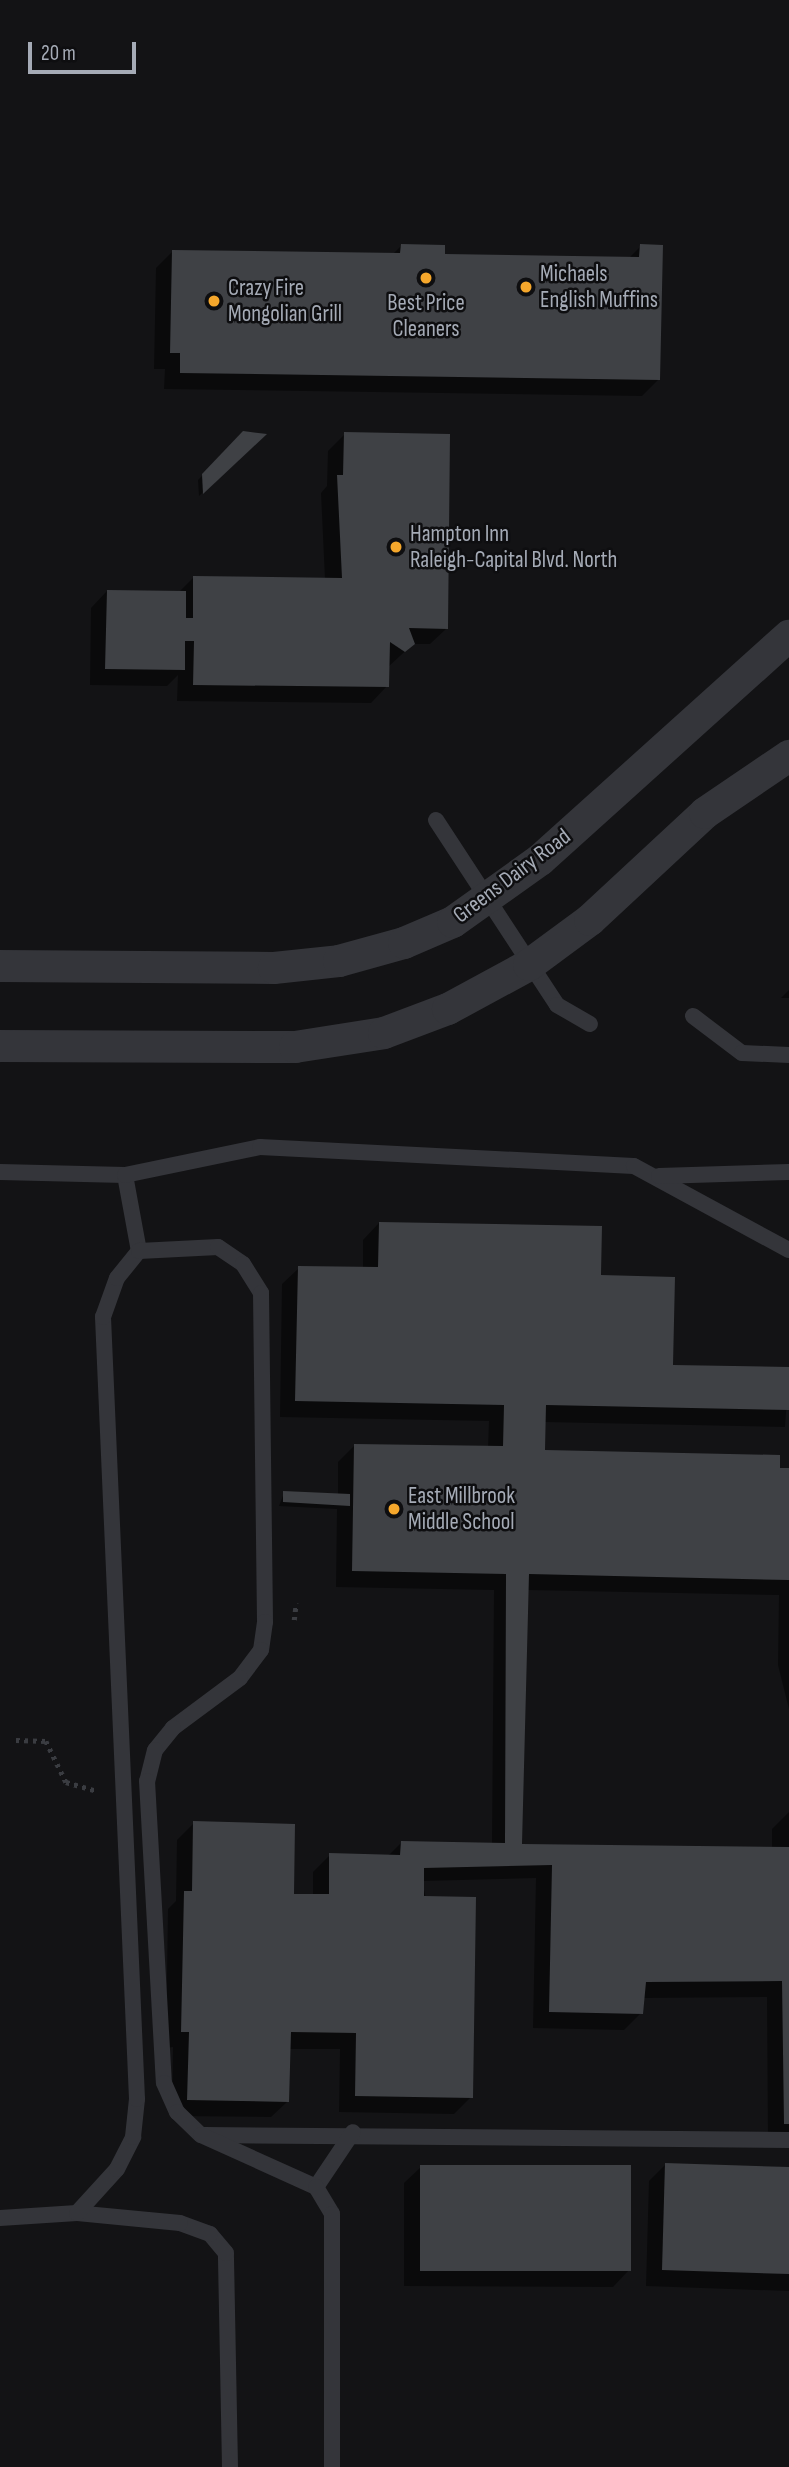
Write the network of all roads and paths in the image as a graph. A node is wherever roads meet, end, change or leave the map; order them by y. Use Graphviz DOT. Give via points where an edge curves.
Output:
graph roads {
  1 [pos="789,636"];
  2 [pos="789,756"];
  3 [pos="436,820"];
  4 [pos="486,899"];
  5 [pos="529,965"];
  6 [pos="0,967"];
  7 [pos="693,1016"];
  8 [pos="590,1024"];
  9 [pos="0,1046"];
  10 [pos="789,1055"];
  11 [pos="0,1172"];
  12 [pos="789,1172"];
  13 [pos="125,1175"];
  14 [pos="659,1175"];
  15 [pos="789,1250"];
  16 [pos="139,1251"];
  17 [pos="16,1740"];
  18 [pos="97,1791"];
  19 [pos="353,2132"];
  20 [pos="201,2135"];
  21 [pos="789,2140"];
  22 [pos="316,2188"];
  23 [pos="77,2213"];
  24 [pos="0,2218"];
  25 [pos="230,2467"];
  26 [pos="332,2467"];
  1 -- 4 [label="street, Greens Dairy Road" via="540,860"];
  2 -- 5 [label="street" via="705,813 590,920"];
  3 -- 4 [label="lane"];
  4 -- 5 [label="lane"];
  4 -- 6 [label="street, Greens Dairy Road" via="404,943 338,961 274,968"];
  5 -- 8 [label="lane" via="557,1005"];
  5 -- 9 [label="street" via="448,1009 383,1033 295,1047"];
  7 -- 10 [label="lane" via="742,1054"];
  11 -- 13 [label="lane"];
  12 -- 14 [label="lane"];
  13 -- 14 [label="lane" via="260,1147 478,1154 635,1166"];
  13 -- 16 [label="lane"];
  14 -- 15 [label="lane"];
  16 -- 20 [label="lane" via="218,1247 243,1264 261,1293 261,1650 240,1678 173,1728 155,1751 147,1780 164,2083 177,2112"];
  16 -- 23 [label="lane" via="117,1278 103,1317 137,2099 133,2137 117,2169"];
  17 -- 18 [label="path" via="46,1741 66,1782"];
  19 -- 20 [label="lane"];
  19 -- 21 [label="lane"];
  19 -- 22 [label="lane"];
  20 -- 22 [label="lane"];
  22 -- 26 [label="lane" via="332,2214 337,2240"];
  23 -- 24 [label="lane"];
  23 -- 25 [label="lane" via="180,2223 210,2234 226,2253"];
}
